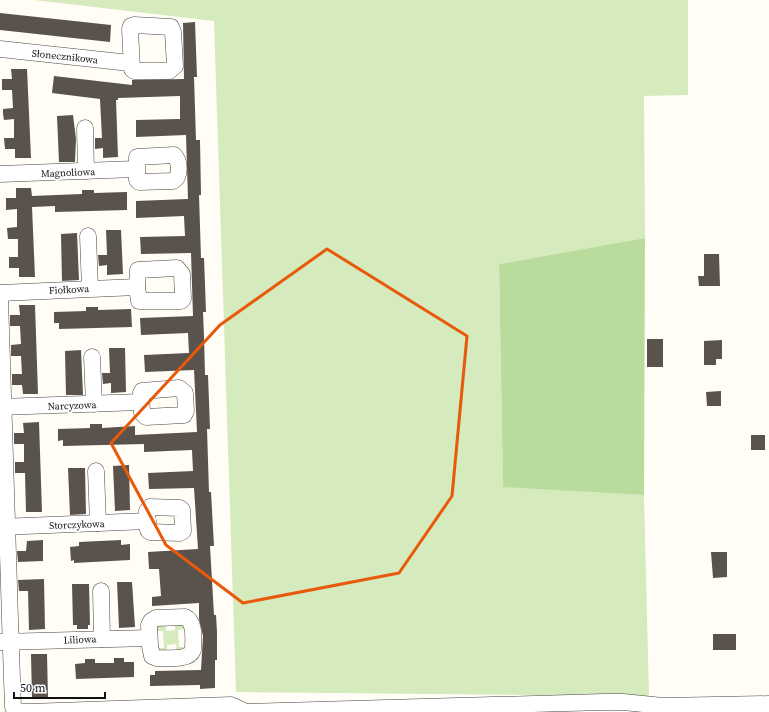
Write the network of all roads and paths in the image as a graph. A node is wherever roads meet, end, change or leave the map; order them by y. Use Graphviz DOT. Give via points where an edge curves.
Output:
graph roads {
  1 [pos="0,49"];
  2 [pos="130,63"];
  3 [pos="84,128"];
  4 [pos="136,169"];
  5 [pos="86,171"];
  6 [pos="0,174"];
  7 [pos="88,236"];
  8 [pos="137,287"];
  9 [pos="90,288"];
  10 [pos="0,293"];
  11 [pos="0,298"];
  12 [pos="92,357"];
  13 [pos="141,402"];
  14 [pos="94,404"];
  15 [pos="2,407"];
  16 [pos="96,471"];
  17 [pos="148,521"];
  18 [pos="98,523"];
  19 [pos="3,527"];
  20 [pos="100,591"];
  21 [pos="149,638"];
  22 [pos="102,639"];
  23 [pos="5,642"];
  24 [pos="769,704"];
  25 [pos="604,707"];
  26 [pos="498,709"];
  27 [pos="718,709"];
  28 [pos="246,712"];
  1 -- 2 [label="street, Słonecznikowa"];
  3 -- 5 [label="street"];
  4 -- 5 [label="street, Magnoliowa"];
  5 -- 6 [label="street, Magnoliowa"];
  7 -- 9 [label="street"];
  8 -- 9 [label="street, Fiołkowa"];
  9 -- 10 [label="street, Fiołkowa"];
  11 -- 15 [label="street"];
  12 -- 14 [label="street"];
  13 -- 14 [label="street, Narcyzowa"];
  14 -- 15 [label="street, Narcyzowa"];
  15 -- 19 [label="street"];
  16 -- 18 [label="street"];
  17 -- 18 [label="street, Storczykowa"];
  18 -- 19 [label="street, Storczykowa"];
  19 -- 23 [label="street"];
  20 -- 22 [label="street"];
  21 -- 22 [label="street, Liliowa"];
  22 -- 23 [label="street, Liliowa"];
  23 -- 28 [label="street" via="13,708 16,710 29,712 231,705"];
  24 -- 27 [label="street"];
  25 -- 26 [label="street"];
  25 -- 27 [label="street" via="623,702"];
  26 -- 28 [label="street"];
}
